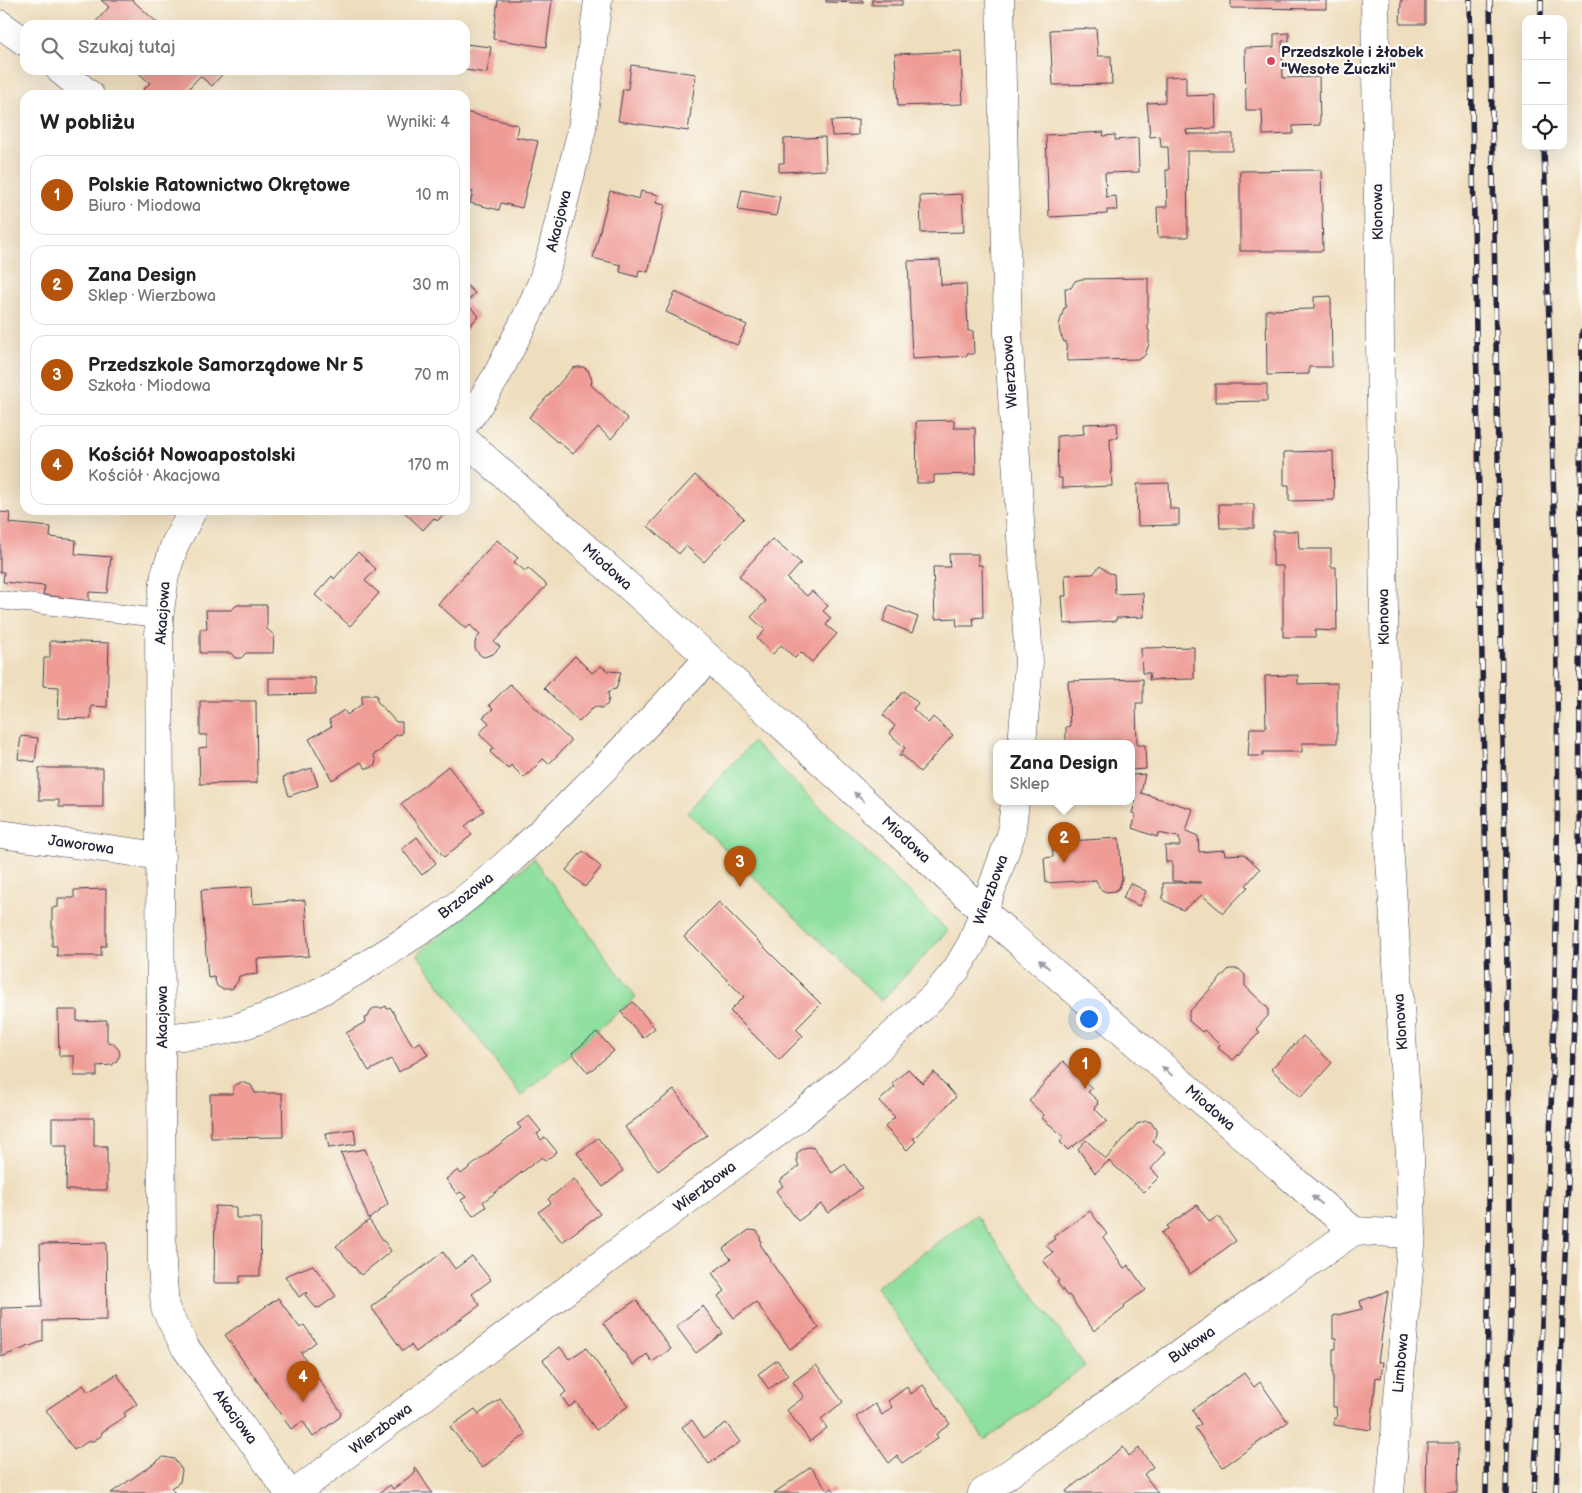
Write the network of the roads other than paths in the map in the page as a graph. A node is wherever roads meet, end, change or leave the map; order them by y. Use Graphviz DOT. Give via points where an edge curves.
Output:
graph roads {
  1 [pos="598,0"];
  2 [pos="1000,0"];
  3 [pos="1375,0"];
  4 [pos="0,24"];
  5 [pos="20,38"];
  6 [pos="66,75"];
  7 [pos="84,90"];
  8 [pos="470,417"];
  9 [pos="470,444"];
  10 [pos="190,515"];
  11 [pos="0,600"];
  12 [pos="160,618"];
  13 [pos="709,658"];
  14 [pos="1022,740"];
  15 [pos="1015,805"];
  16 [pos="0,834"];
  17 [pos="161,856"];
  18 [pos="983,911"];
  19 [pos="162,1038"];
  20 [pos="1354,1231"];
  21 [pos="1412,1234"];
  22 [pos="289,1493"];
  23 [pos="295,1493"];
  24 [pos="982,1493"];
  25 [pos="1390,1493"];
  1 -- 8 [label="street, Akacjowa" via="582,129 552,254 536,297"];
  2 -- 14 [label="street, Wierzbowa" via="1008,332 1029,662"];
  3 -- 21 [label="street, Klonowa" via="1387,815 1410,1155"];
  4 -- 5 [label="street"];
  6 -- 7 [label="street"];
  9 -- 13 [label="street, Miodowa"];
  10 -- 12 [label="street, Akacjowa" via="175,544 165,575"];
  11 -- 12 [label="lane"];
  12 -- 17 [label="street, Akacjowa"];
  18 -- 13 [label="street, Miodowa, one-way"];
  13 -- 19 [label="street, Brzozowa" via="545,829 441,917 336,983 286,1009 243,1026"];
  15 -- 18 [label="street, Wierzbowa" via="1011,835"];
  16 -- 17 [label="street, Jaworowa"];
  17 -- 19 [label="street, Akacjowa"];
  20 -- 18 [label="street, Miodowa, one-way"];
  18 -- 23 [label="street, Wierzbowa" via="972,943 956,970 934,996 798,1118"];
  19 -- 22 [label="street, Akacjowa" via="162,1265 165,1308 184,1347"];
  20 -- 21 [label="street"];
  20 -- 24 [label="street, Bukowa"];
  21 -- 25 [label="street, Limbowa"];
}
